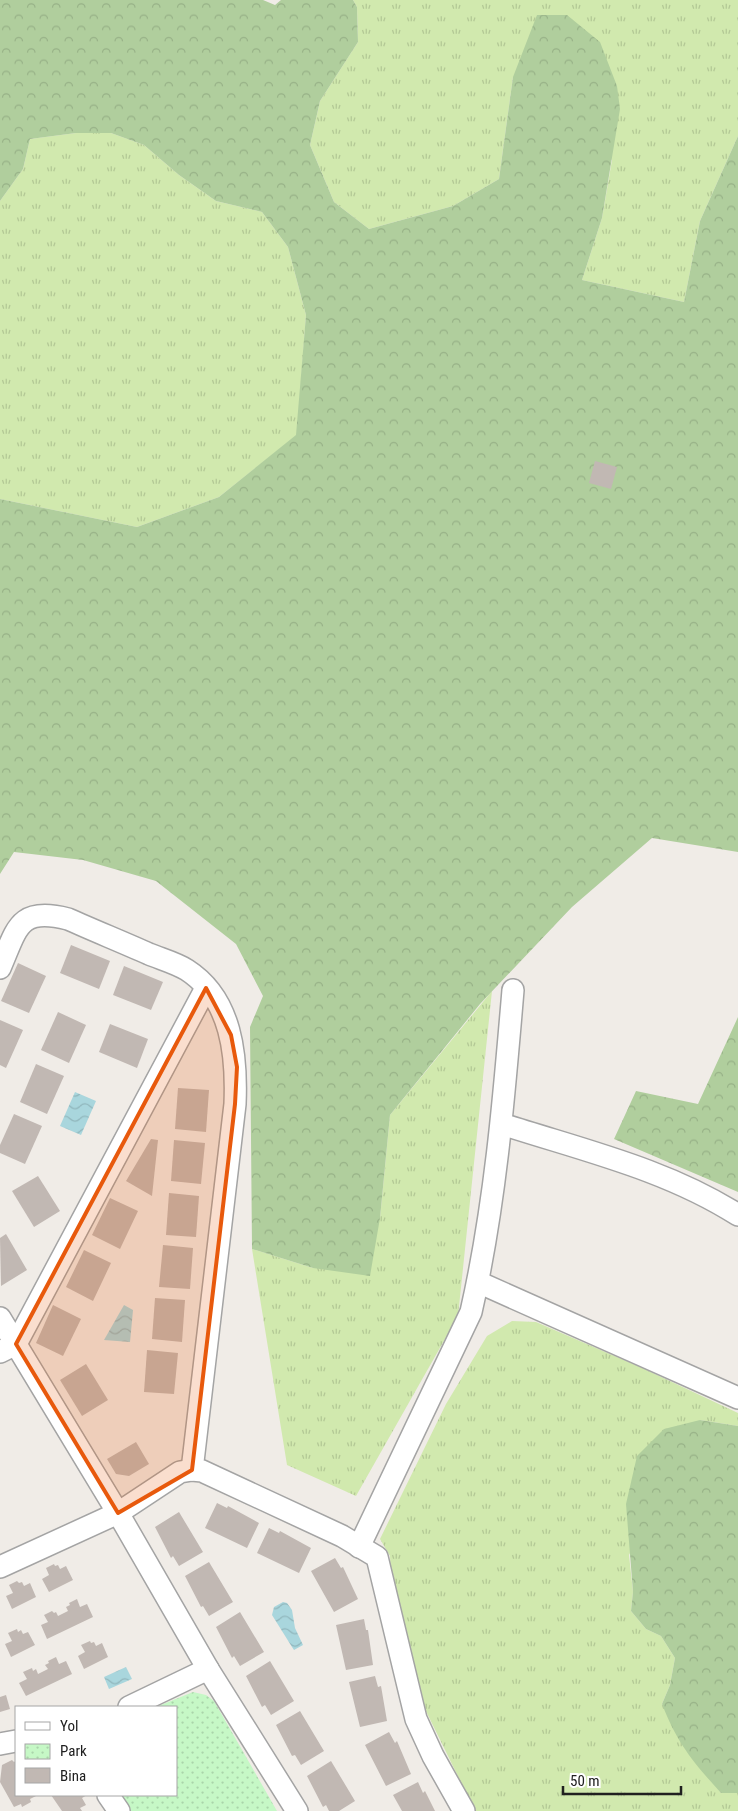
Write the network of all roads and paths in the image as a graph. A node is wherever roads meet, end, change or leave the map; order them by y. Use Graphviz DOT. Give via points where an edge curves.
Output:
graph roads {
  1 [pos="0,968"];
  2 [pos="206,988"];
  3 [pos="514,990"];
  4 [pos="502,1124"];
  5 [pos="738,1215"];
  6 [pos="478,1282"];
  7 [pos="0,1318"];
  8 [pos="8,1348"];
  9 [pos="738,1398"];
  10 [pos="192,1470"];
  11 [pos="118,1513"];
  12 [pos="360,1547"];
  13 [pos="0,1567"];
  14 [pos="208,1669"];
  15 [pos="130,1706"];
  16 [pos="15,1741"];
  17 [pos="0,1744"];
  18 [pos="109,1796"];
  19 [pos="120,1811"];
  20 [pos="297,1811"];
  21 [pos="464,1811"];
  1 -- 2 [label="street" via="22,922 38,915 51,915 68,919 187,970"];
  2 -- 8 [label="street"];
  2 -- 10 [label="street" via="221,1010 231,1034 236,1067 236,1104"];
  3 -- 4 [label="street"];
  4 -- 5 [label="street" via="662,1175 698,1191"];
  4 -- 6 [label="street"];
  6 -- 9 [label="street"];
  6 -- 12 [label="street" via="471,1312"];
  7 -- 8 [label="street"];
  8 -- 11 [label="street"];
  10 -- 11 [label="street" via="180,1472"];
  10 -- 12 [label="street" via="222,1479"];
  11 -- 13 [label="street"];
  11 -- 14 [label="street"];
  12 -- 21 [label="street" via="377,1557 416,1718"];
  14 -- 15 [label="street"];
  14 -- 20 [label="street"];
  16 -- 17 [label="street"];
  18 -- 19 [label="street"];
}
